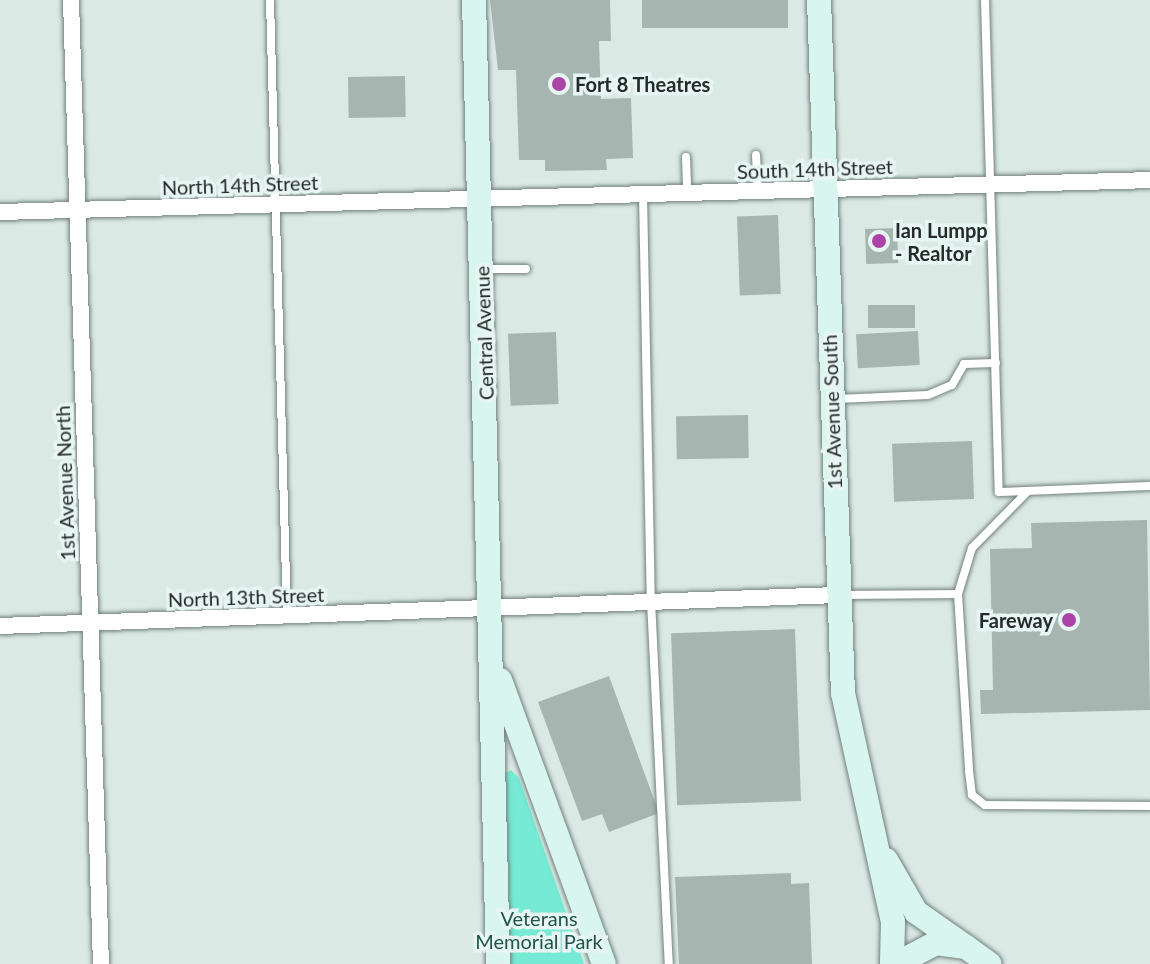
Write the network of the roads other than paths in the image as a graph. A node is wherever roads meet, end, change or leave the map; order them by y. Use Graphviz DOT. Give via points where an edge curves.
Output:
graph roads {
  1 [pos="71,0"];
  2 [pos="270,0"];
  3 [pos="474,0"];
  4 [pos="819,0"];
  5 [pos="985,0"];
  6 [pos="756,155"];
  7 [pos="686,157"];
  8 [pos="1150,180"];
  9 [pos="991,184"];
  10 [pos="824,189"];
  11 [pos="758,191"];
  12 [pos="687,193"];
  13 [pos="643,194"];
  14 [pos="480,199"];
  15 [pos="276,204"];
  16 [pos="77,209"];
  17 [pos="0,212"];
  18 [pos="526,269"];
  19 [pos="482,270"];
  20 [pos="996,363"];
  21 [pos="832,399"];
  22 [pos="1150,486"];
  23 [pos="1028,491"];
  24 [pos="958,594"];
  25 [pos="839,595"];
  26 [pos="651,601"];
  27 [pos="493,606"];
  28 [pos="287,615"];
  29 [pos="89,624"];
  30 [pos="0,626"];
  31 [pos="495,667"];
  32 [pos="1150,806"];
  33 [pos="867,821"];
  34 [pos="966,947"];
  35 [pos="101,964"];
  36 [pos="498,964"];
  37 [pos="604,964"];
  38 [pos="669,964"];
  39 [pos="894,964"];
  40 [pos="989,964"];
  1 -- 16 [label="street, 1st Avenue North"];
  2 -- 15 [label="lane"];
  3 -- 14 [label="main road, Central Avenue"];
  4 -- 10 [label="main road, 1st Avenue South"];
  5 -- 9 [label="lane"];
  6 -- 11 [label="lane"];
  7 -- 12 [label="lane"];
  8 -- 9 [label="street, South 14th Street"];
  9 -- 10 [label="street, South 14th Street"];
  9 -- 20 [label="lane"];
  10 -- 11 [label="street, South 14th Street"];
  10 -- 21 [label="main road, 1st Avenue South"];
  11 -- 12 [label="street, South 14th Street"];
  12 -- 13 [label="street, South 14th Street"];
  13 -- 14 [label="street, South 14th Street"];
  13 -- 26 [label="lane"];
  14 -- 15 [label="street, North 14th Street"];
  14 -- 19 [label="main road, Central Avenue"];
  15 -- 16 [label="street, North 14th Street"];
  15 -- 28 [label="lane"];
  16 -- 17 [label="street, North 14th Street"];
  16 -- 29 [label="street, 1st Avenue North"];
  18 -- 19 [label="lane"];
  19 -- 27 [label="main road, Central Avenue"];
  20 -- 21 [label="lane" via="964,364 952,385 928,395"];
  20 -- 23 [label="lane" via="999,492"];
  21 -- 25 [label="main road, 1st Avenue South"];
  22 -- 23 [label="lane"];
  23 -- 24 [label="lane" via="961,564"];
  24 -- 25 [label="lane"];
  24 -- 32 [label="lane" via="972,795 1009,809"];
  25 -- 26 [label="street, North 13th Street"];
  25 -- 33 [label="main road, 1st Avenue South" via="843,693"];
  26 -- 27 [label="street, North 13th Street"];
  26 -- 38 [label="lane"];
  27 -- 28 [label="street, North 13th Street"];
  27 -- 31 [label="main road, Central Avenue"];
  28 -- 29 [label="street, North 13th Street"];
  29 -- 30 [label="street, North 13th Street"];
  29 -- 35 [label="street, 1st Avenue North"];
  31 -- 36 [label="main road, Central Avenue"];
  31 -- 37 [label="main road, Central Avenue"];
  33 -- 34 [label="main road, 1st Avenue South" via="916,912"];
  33 -- 39 [label="main road, 1st Avenue South" via="893,922"];
  34 -- 39 [label="main road" via="936,943"];
  34 -- 40 [label="main road, 1st Avenue South"];
}
